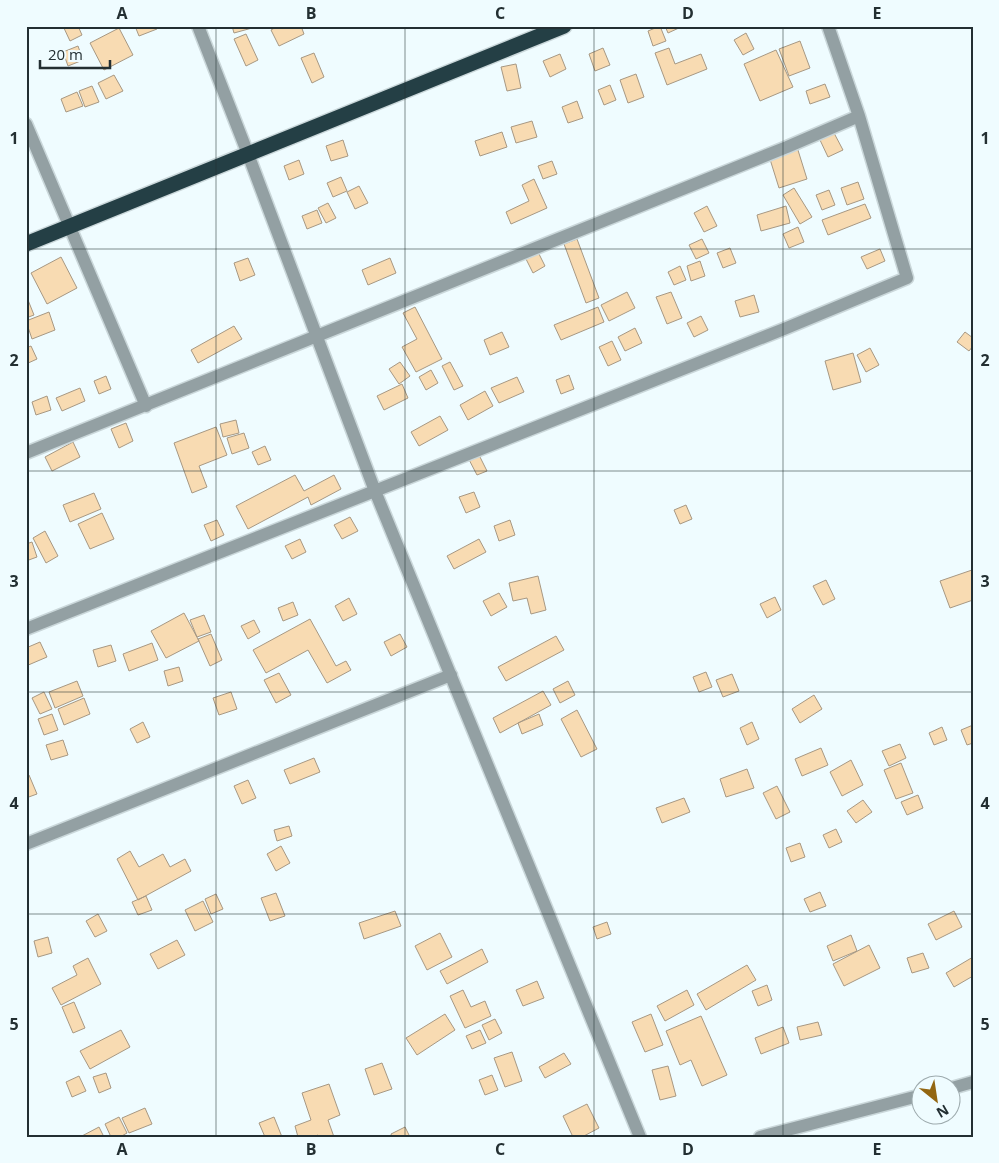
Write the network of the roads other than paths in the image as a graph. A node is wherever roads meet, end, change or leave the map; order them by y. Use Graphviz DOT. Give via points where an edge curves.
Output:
graph roads {
  1 [pos="198,26"];
  2 [pos="564,26"];
  3 [pos="828,26"];
  4 [pos="859,116"];
  5 [pos="26,124"];
  6 [pos="248,154"];
  7 [pos="69,227"];
  8 [pos="26,244"];
  9 [pos="317,337"];
  10 [pos="146,406"];
  11 [pos="26,453"];
  12 [pos="375,491"];
  13 [pos="26,629"];
  14 [pos="450,675"];
  15 [pos="26,844"];
  16 [pos="912,1098"];
  17 [pos="640,1137"];
  18 [pos="760,1137"];
  1 -- 6 [label="street"];
  2 -- 6 [label="highway"];
  3 -- 4 [label="street"];
  4 -- 9 [label="street"];
  4 -- 12 [label="street" via="907,278"];
  5 -- 7 [label="street"];
  6 -- 7 [label="highway"];
  6 -- 9 [label="street"];
  7 -- 8 [label="highway"];
  7 -- 10 [label="street"];
  9 -- 10 [label="street"];
  9 -- 12 [label="street"];
  10 -- 11 [label="street"];
  12 -- 13 [label="street"];
  12 -- 14 [label="street"];
  14 -- 15 [label="street"];
  14 -- 17 [label="street"];
  16 -- 18 [label="street"];
}
